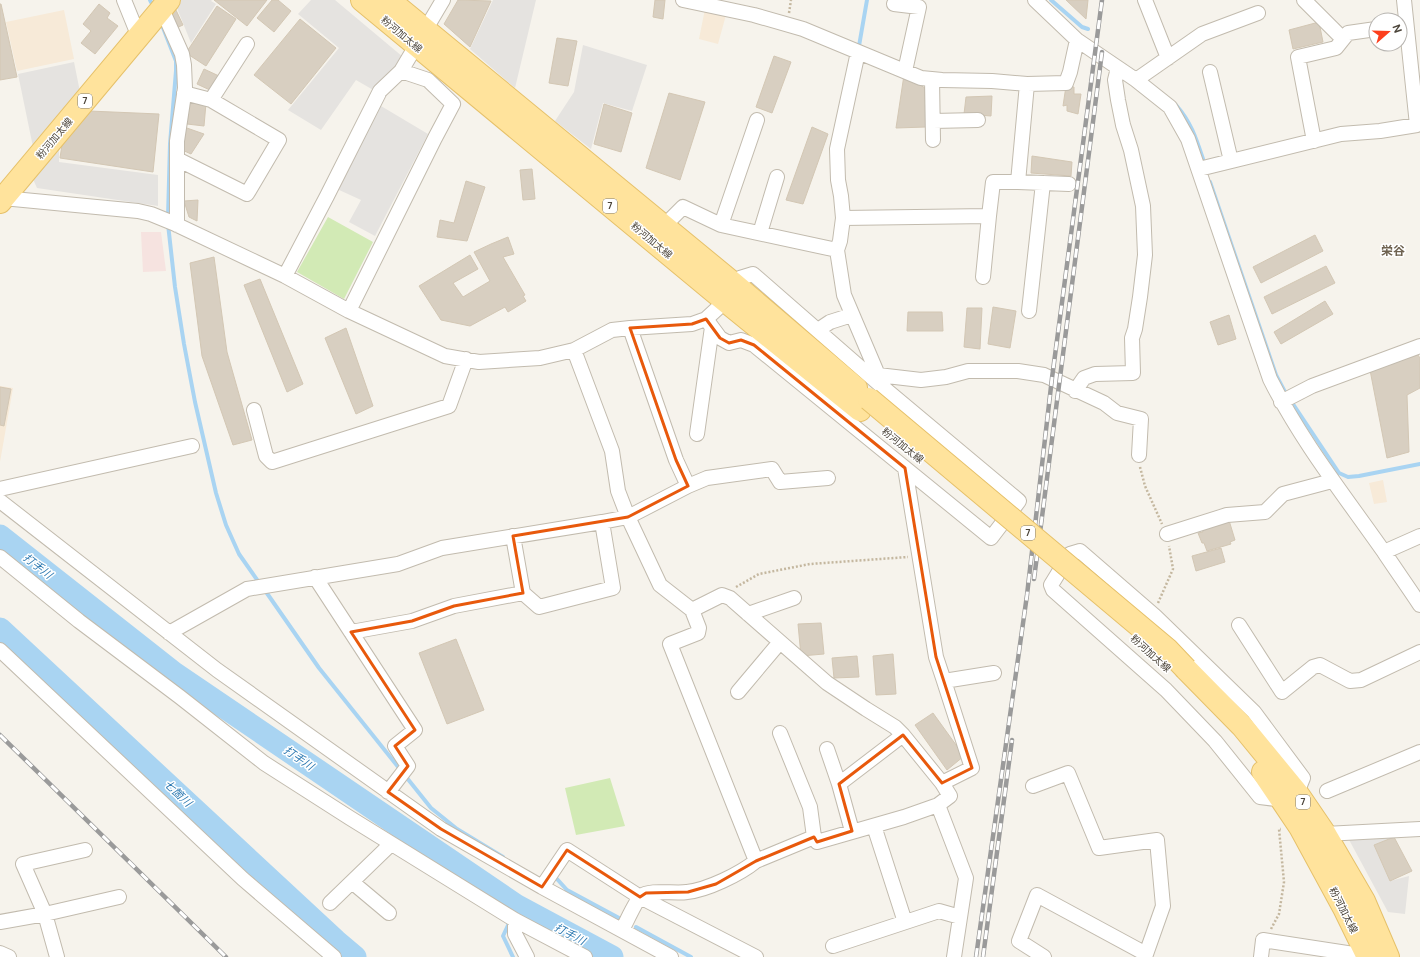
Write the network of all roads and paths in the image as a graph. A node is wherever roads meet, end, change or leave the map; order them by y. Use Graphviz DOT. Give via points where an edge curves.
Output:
graph roads {
  1 [pos="124,0"];
  2 [pos="362,0"];
  3 [pos="390,0"];
  4 [pos="443,0"];
  5 [pos="683,0"];
  6 [pos="1035,0"];
  7 [pos="1145,0"];
  8 [pos="1304,0"];
  9 [pos="1404,0"];
  10 [pos="165,4"];
  11 [pos="894,4"];
  12 [pos="1404,12"];
  13 [pos="1258,13"];
  14 [pos="1368,30"];
  15 [pos="139,37"];
  16 [pos="421,38"];
  17 [pos="1077,40"];
  18 [pos="1343,40"];
  19 [pos="247,44"];
  20 [pos="858,52"];
  21 [pos="1407,52"];
  22 [pos="1168,58"];
  23 [pos="1118,68"];
  24 [pos="401,71"];
  25 [pos="905,71"];
  26 [pos="1210,72"];
  27 [pos="932,79"];
  28 [pos="1136,80"];
  29 [pos="1027,84"];
  30 [pos="184,93"];
  31 [pos="211,100"];
  32 [pos="757,120"];
  33 [pos="978,120"];
  34 [pos="933,121"];
  35 [pos="1418,128"];
  36 [pos="933,140"];
  37 [pos="1314,141"];
  38 [pos="178,159"];
  39 [pos="1231,161"];
  40 [pos="1199,169"];
  41 [pos="777,177"];
  42 [pos="1018,182"];
  43 [pos="1043,183"];
  44 [pos="1069,184"];
  45 [pos="2,200"];
  46 [pos="989,216"];
  47 [pos="843,218"];
  48 [pos="172,222"];
  49 [pos="721,225"];
  50 [pos="664,226"];
  51 [pos="760,233"];
  52 [pos="836,250"];
  53 [pos="285,276"];
  54 [pos="983,278"];
  55 [pos="728,292"];
  56 [pos="349,310"];
  57 [pos="1029,311"];
  58 [pos="852,315"];
  59 [pos="709,323"];
  60 [pos="630,328"];
  61 [pos="818,330"];
  62 [pos="1420,346"];
  63 [pos="574,350"];
  64 [pos="466,359"];
  65 [pos="1076,391"];
  66 [pos="871,392"];
  67 [pos="1286,399"];
  68 [pos="254,410"];
  69 [pos="697,434"];
  70 [pos="192,446"];
  71 [pos="1139,454"];
  72 [pos="905,468"];
  73 [pos="828,478"];
  74 [pos="1332,481"];
  75 [pos="688,486"];
  76 [pos="0,489"];
  77 [pos="0,501"];
  78 [pos="628,517"];
  79 [pos="602,522"];
  80 [pos="1166,534"];
  81 [pos="514,536"];
  82 [pos="1420,536"];
  83 [pos="1384,552"];
  84 [pos="0,557"];
  85 [pos="919,557"];
  86 [pos="315,577"];
  87 [pos="523,593"];
  88 [pos="722,595"];
  89 [pos="794,598"];
  90 [pos="1420,605"];
  91 [pos="692,610"];
  92 [pos="748,614"];
  93 [pos="1155,616"];
  94 [pos="1239,625"];
  95 [pos="351,632"];
  96 [pos="169,633"];
  97 [pos="780,642"];
  98 [pos="0,650"];
  99 [pos="1420,652"];
  100 [pos="994,673"];
  101 [pos="944,681"];
  102 [pos="738,692"];
  103 [pos="780,733"];
  104 [pos="903,735"];
  105 [pos="827,749"];
  106 [pos="1420,752"];
  107 [pos="942,783"];
  108 [pos="839,784"];
  109 [pos="1033,786"];
  110 [pos="388,792"];
  111 [pos="1327,792"];
  112 [pos="1290,797"];
  113 [pos="938,805"];
  114 [pos="874,826"];
  115 [pos="1300,827"];
  116 [pos="1420,829"];
  117 [pos="852,831"];
  118 [pos="1325,834"];
  119 [pos="814,837"];
  120 [pos="392,844"];
  121 [pos="85,850"];
  122 [pos="756,861"];
  123 [pos="352,882"];
  124 [pos="542,887"];
  125 [pos="119,897"];
  126 [pos="640,897"];
  127 [pos="330,903"];
  128 [pos="389,913"];
  129 [pos="44,914"];
  130 [pos="960,916"];
  131 [pos="514,920"];
  132 [pos="0,922"];
  133 [pos="905,922"];
  134 [pos="622,930"];
  135 [pos="1263,940"];
  136 [pos="833,946"];
  137 [pos="0,952"];
  138 [pos="1145,955"];
  139 [pos="9,957"];
  140 [pos="57,957"];
  141 [pos="334,957"];
  142 [pos="527,957"];
  143 [pos="585,957"];
  144 [pos="671,957"];
  145 [pos="756,957"];
  146 [pos="954,957"];
  147 [pos="1044,957"];
  148 [pos="1261,957"];
  149 [pos="1375,957"];
  1 -- 15 [label="street"];
  2 -- 16 [label="main road, 粉河加太線 / 7"];
  3 -- 16 [label="main road, 粉河加太線 / 7"];
  4 -- 16 [label="street"];
  5 -- 20 [label="street" via="754,15 803,29"];
  6 -- 17 [label="street"];
  7 -- 22 [label="street"];
  8 -- 18 [label="street"];
  9 -- 12 [label="street"];
  10 -- 15 [label="main road, 粉河加太線 / 7"];
  10 -- 30 [label="street" via="182,54"];
  11 -- 25 [label="street" via="919,7"];
  13 -- 22 [label="street" via="1202,34"];
  14 -- 18 [label="street" via="1348,33"];
  15 -- 45 [label="main road, 粉河加太線 / 7"];
  16 -- 24 [label="street"];
  16 -- 50 [label="main road, 粉河加太線 / 7"];
  16 -- 55 [label="main road, 粉河加太線 / 7"];
  17 -- 23 [label="street"];
  17 -- 29 [label="street" via="1066,83"];
  18 -- 37 [label="street" via="1336,48 1298,57"];
  19 -- 31 [label="street"];
  20 -- 25 [label="street"];
  20 -- 47 [label="street" via="837,148"];
  21 -- 35 [label="street"];
  22 -- 28 [label="street"];
  23 -- 28 [label="street"];
  23 -- 65 [label="street" via="1115,80 1118,100 1143,206 1145,255 1132,338 1133,373 1095,374 1084,378"];
  24 -- 53 [label="street" via="380,91"];
  24 -- 56 [label="street" via="428,80 453,104"];
  25 -- 27 [label="street" via="921,78"];
  26 -- 39 [label="street"];
  27 -- 29 [label="street"];
  27 -- 34 [label="street"];
  28 -- 40 [label="street" via="1170,107 1188,139"];
  29 -- 42 [label="street"];
  30 -- 31 [label="street"];
  30 -- 38 [label="street" via="177,141"];
  31 -- 38 [label="street" via="279,140 247,194"];
  32 -- 49 [label="street"];
  33 -- 34 [label="street"];
  34 -- 36 [label="street"];
  35 -- 37 [label="street" via="1341,134"];
  37 -- 39 [label="street"];
  38 -- 48 [label="street"];
  39 -- 40 [label="street"];
  40 -- 67 [label="street" via="1270,378"];
  41 -- 51 [label="street"];
  42 -- 43 [label="street"];
  42 -- 46 [label="street" via="993,182"];
  43 -- 44 [label="street"];
  43 -- 57 [label="street"];
  45 -- 48 [label="street" via="138,212"];
  46 -- 47 [label="street"];
  46 -- 54 [label="street"];
  47 -- 52 [label="street"];
  48 -- 53 [label="street"];
  49 -- 50 [label="street" via="683,207"];
  49 -- 51 [label="street"];
  50 -- 55 [label="main road, 粉河加太線 / 7"];
  51 -- 52 [label="street"];
  52 -- 58 [label="street" via="844,295"];
  53 -- 56 [label="street"];
  55 -- 59 [label="street"];
  55 -- 61 [label="street" via="740,278 753,274"];
  55 -- 66 [label="main road, 粉河加太線 / 7"];
  56 -- 64 [label="street" via="445,356"];
  58 -- 61 [label="street" via="830,322"];
  58 -- 66 [label="street"];
  59 -- 60 [label="street"];
  59 -- 69 [label="street"];
  59 -- 72 [label="street" via="720,338 729,343 741,340 754,345"];
  60 -- 63 [label="street" via="612,330"];
  60 -- 75 [label="street" via="676,460"];
  61 -- 66 [label="street"];
  62 -- 67 [label="street" via="1312,386"];
  63 -- 64 [label="street" via="540,358 480,362"];
  63 -- 78 [label="street" via="612,451 618,491"];
  64 -- 68 [label="street" via="450,406 272,462 266,456"];
  65 -- 66 [label="street" via="1044,375 1018,371 968,371"];
  65 -- 71 [label="street" via="1104,403 1117,413 1141,419"];
  66 -- 72 [label="street" via="1019,501 991,538"];
  66 -- 112 [label="main road, 粉河加太線 / 7, bridge" via="1168,650 1182,673 1242,726"];
  67 -- 74 [label="street"];
  70 -- 76 [label="street"];
  71 -- 80 [label="path" via="1145,486"];
  72 -- 85 [label="street"];
  73 -- 75 [label="street" via="780,482 772,469 707,478"];
  74 -- 80 [label="street" via="1283,494 1265,512 1227,515"];
  74 -- 83 [label="street"];
  75 -- 78 [label="street"];
  77 -- 96 [label="street"];
  78 -- 79 [label="street"];
  78 -- 91 [label="street" via="660,584"];
  79 -- 81 [label="street"];
  79 -- 87 [label="street" via="613,588 539,607"];
  80 -- 93 [label="path" via="1173,569 1159,599"];
  81 -- 86 [label="street" via="442,548 398,564"];
  81 -- 87 [label="street"];
  82 -- 83 [label="street"];
  83 -- 90 [label="street"];
  84 -- 120 [label="street" via="264,763"];
  85 -- 88 [label="path" via="810,564 759,574"];
  85 -- 101 [label="street" via="936,656"];
  86 -- 95 [label="street"];
  86 -- 96 [label="street" via="247,589"];
  87 -- 95 [label="street" via="454,606 412,621"];
  88 -- 91 [label="street"];
  88 -- 92 [label="street" via="730,598"];
  89 -- 92 [label="street"];
  91 -- 122 [label="street" via="699,628 698,633 670,644"];
  92 -- 97 [label="street"];
  93 -- 112 [label="street" via="1254,712 1303,778"];
  93 -- 112 [label="street" via="1080,551 1070,554 1051,585 1053,590 1166,690 1215,741 1260,797"];
  94 -- 99 [label="street" via="1282,692 1313,667 1320,665 1350,681 1361,680"];
  95 -- 110 [label="street" via="415,730 395,746 408,766"];
  96 -- 110 [label="street"];
  97 -- 102 [label="street"];
  97 -- 104 [label="street" via="827,683 895,727"];
  98 -- 141 [label="street" via="243,879"];
  100 -- 101 [label="street"];
  101 -- 107 [label="street" via="972,768"];
  103 -- 119 [label="street" via="810,807"];
  104 -- 107 [label="street"];
  104 -- 108 [label="street"];
  105 -- 108 [label="street"];
  106 -- 111 [label="street"];
  107 -- 113 [label="street" via="950,796"];
  108 -- 117 [label="street"];
  109 -- 138 [label="street" via="1068,773 1099,848 1157,840 1163,906"];
  110 -- 124 [label="street" via="441,829"];
  112 -- 115 [label="main road, 粉河加太線 / 7"];
  112 -- 118 [label="main road, 粉河加太線 / 7"];
  113 -- 114 [label="street"];
  113 -- 130 [label="street" via="966,878"];
  114 -- 117 [label="street"];
  114 -- 133 [label="street"];
  115 -- 135 [label="path" via="1279,829 1283,896 1279,914"];
  115 -- 149 [label="main road, 粉河加太線 / 7" via="1344,908"];
  116 -- 118 [label="street"];
  117 -- 119 [label="street" via="817,842"];
  118 -- 149 [label="main road, 粉河加太線 / 7" via="1364,901"];
  119 -- 122 [label="street"];
  120 -- 123 [label="street"];
  120 -- 131 [label="street"];
  121 -- 129 [label="street" via="23,864"];
  122 -- 126 [label="street" via="745,870 716,884 688,892 646,893"];
  123 -- 127 [label="street"];
  123 -- 128 [label="street"];
  124 -- 126 [label="street" via="567,850"];
  124 -- 134 [label="street"];
  125 -- 129 [label="street"];
  126 -- 134 [label="street"];
  126 -- 145 [label="street"];
  129 -- 132 [label="street"];
  129 -- 140 [label="street"];
  130 -- 133 [label="street" via="939,911"];
  130 -- 146 [label="street"];
  131 -- 142 [label="street" via="515,934"];
  131 -- 143 [label="street"];
  133 -- 136 [label="street"];
  134 -- 144 [label="street"];
  135 -- 148 [label="street"];
  135 -- 149 [label="street"];
  137 -- 139 [label="street"];
  138 -- 147 [label="street" via="1036,895 1019,941"];
}
